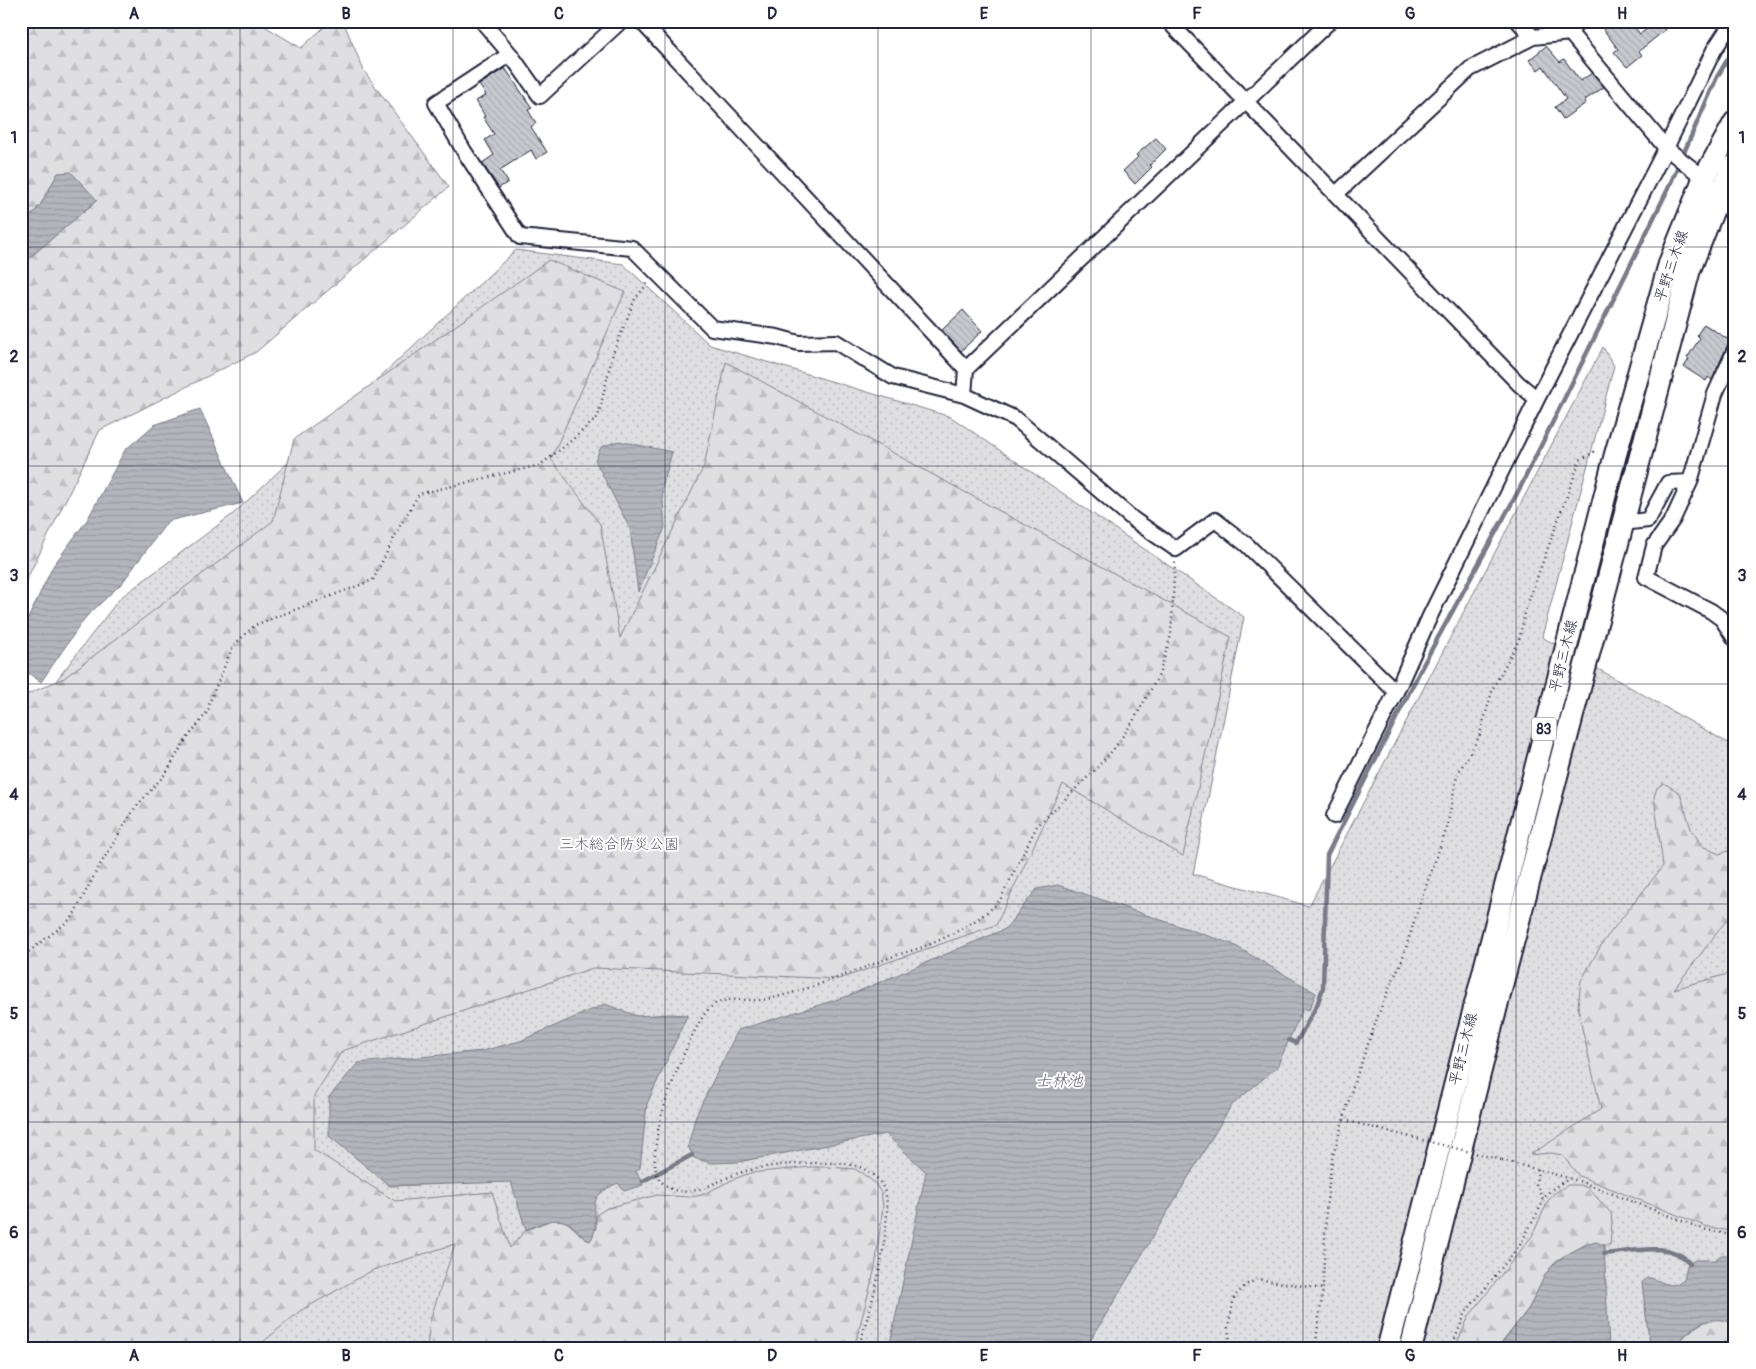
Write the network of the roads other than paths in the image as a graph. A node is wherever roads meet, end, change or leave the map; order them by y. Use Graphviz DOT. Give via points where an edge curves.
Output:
graph roads {
  1 [pos="482,21"];
  2 [pos="621,21"];
  3 [pos="641,21"];
  4 [pos="1168,21"];
  5 [pos="1330,21"];
  6 [pos="1518,21"];
  7 [pos="1733,21"];
  8 [pos="1574,27"];
  9 [pos="1533,37"];
  10 [pos="510,54"];
  11 [pos="1246,101"];
  12 [pos="1735,122"];
  13 [pos="1666,148"];
  14 [pos="1735,165"];
  15 [pos="1704,178"];
  16 [pos="1336,194"];
  17 [pos="1719,195"];
  18 [pos="1735,216"];
  19 [pos="1735,350"];
  20 [pos="966,369"];
  21 [pos="964,395"];
  22 [pos="1537,399"];
  23 [pos="1690,482"];
  24 [pos="1622,523"];
  25 [pos="1735,639"];
  26 [pos="1396,692"];
  27 [pos="1334,816"];
  28 [pos="1388,1348"];
  29 [pos="1411,1348"];
  1 -- 10 [label="street"];
  2 -- 10 [label="street" via="540,96"];
  3 -- 20 [label="street"];
  4 -- 11 [label="street"];
  5 -- 11 [label="street"];
  6 -- 9 [label="street"];
  7 -- 13 [label="street" via="1714,50"];
  8 -- 9 [label="street"];
  8 -- 13 [label="street"];
  9 -- 16 [label="street" via="1470,69"];
  10 -- 21 [label="street" via="436,103 520,237 632,248 712,328 799,343 836,342 894,377"];
  11 -- 16 [label="street"];
  11 -- 20 [label="street"];
  12 -- 15 [label="main road, 平野三木線 / 83"];
  13 -- 15 [label="street"];
  13 -- 22 [label="street"];
  14 -- 17 [label="main road, 平野三木線 / 83"];
  15 -- 17 [label="street"];
  15 -- 28 [label="main road, 平野三木線 / 83" via="1670,262 1615,456"];
  16 -- 22 [label="street"];
  17 -- 18 [label="street"];
  17 -- 24 [label="main road, 平野三木線 / 83" via="1689,272"];
  19 -- 23 [label="street" via="1715,394"];
  20 -- 21 [label="street"];
  21 -- 26 [label="street" via="1016,419 1134,520 1176,549 1215,520 1247,546"];
  22 -- 26 [label="street"];
  23 -- 24 [label="street" via="1668,483 1648,520"];
  23 -- 25 [label="street" via="1673,519 1654,546 1646,577 1722,619"];
  24 -- 29 [label="main road, 平野三木線 / 83"];
  26 -- 27 [label="street"];
}
